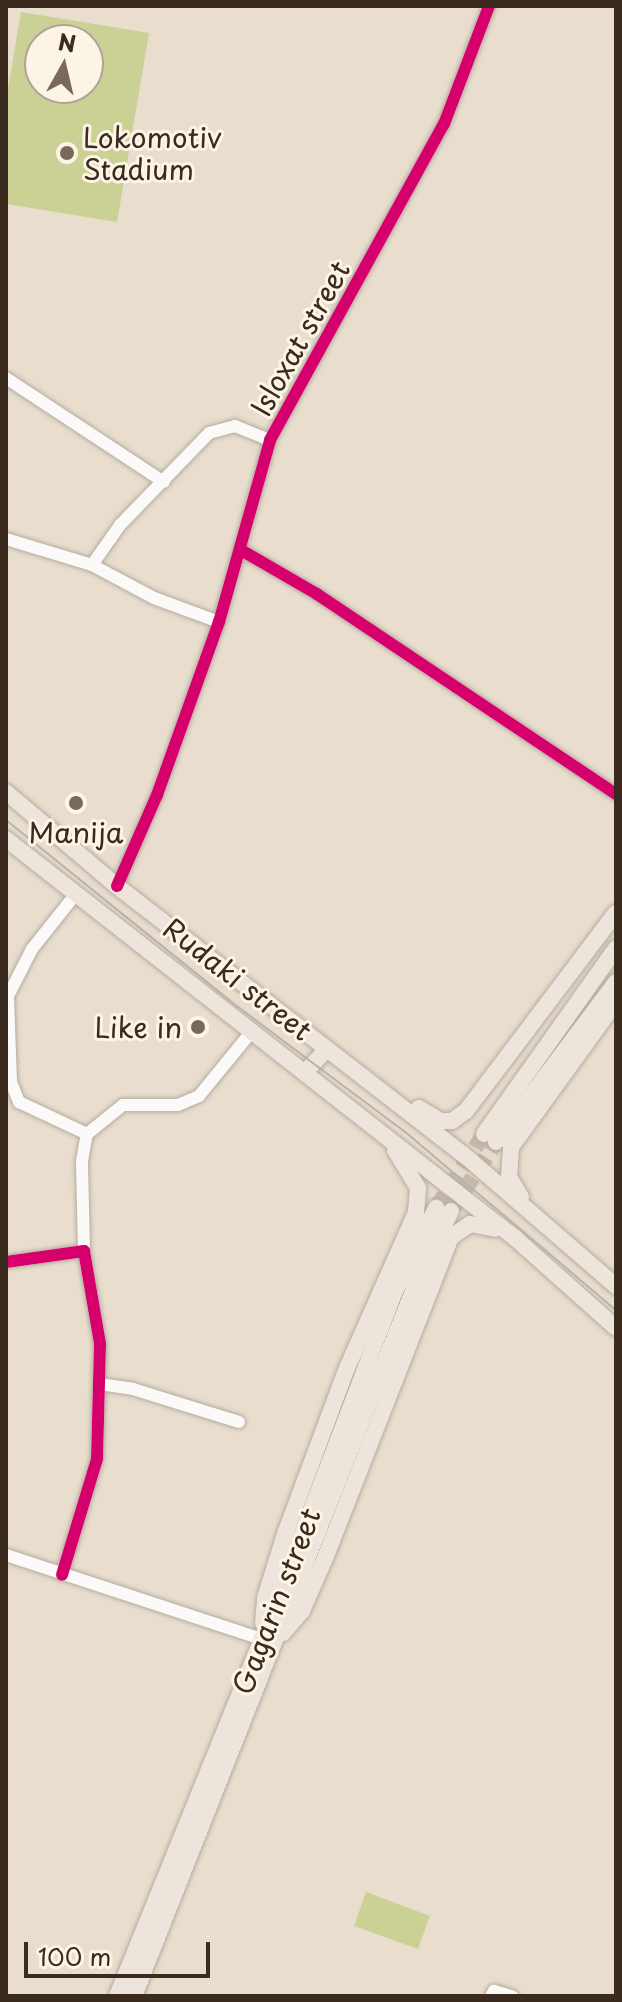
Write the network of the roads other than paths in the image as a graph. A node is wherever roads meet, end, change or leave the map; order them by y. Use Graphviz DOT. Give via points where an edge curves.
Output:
graph roads {
  1 [pos="489,6"];
  2 [pos="6,378"];
  3 [pos="270,440"];
  4 [pos="164,482"];
  5 [pos="6,539"];
  6 [pos="241,550"];
  7 [pos="92,565"];
  8 [pos="219,622"];
  9 [pos="6,792"];
  10 [pos="616,794"];
  11 [pos="6,839"];
  12 [pos="117,886"];
  13 [pos="75,895"];
  14 [pos="616,913"];
  15 [pos="616,948"];
  16 [pos="616,982"];
  17 [pos="616,1002"];
  18 [pos="252,1031"];
  19 [pos="327,1049"];
  20 [pos="305,1072"];
  21 [pos="9,1082"];
  22 [pos="379,1087"];
  23 [pos="382,1133"];
  24 [pos="87,1134"];
  25 [pos="443,1209"];
  26 [pos="537,1218"];
  27 [pos="515,1238"];
  28 [pos="84,1251"];
  29 [pos="6,1262"];
  30 [pos="616,1286"];
  31 [pos="616,1328"];
  32 [pos="99,1384"];
  33 [pos="239,1422"];
  34 [pos="6,1555"];
  35 [pos="62,1575"];
  36 [pos="268,1641"];
  37 [pos="117,1996"];
  38 [pos="134,1996"];
  39 [pos="491,1996"];
  40 [pos="512,1996"];
  1 -- 3 [label="street, Isloxat street" via="444,124"];
  2 -- 4 [label="street"];
  3 -- 4 [label="street" via="235,426 209,433"];
  3 -- 6 [label="street, Isloxat street"];
  4 -- 7 [label="street" via="120,525"];
  5 -- 7 [label="street"];
  6 -- 8 [label="street, Isloxat street"];
  6 -- 10 [label="street" via="343,611"];
  7 -- 8 [label="street" via="154,598"];
  8 -- 12 [label="street, Isloxat street" via="157,795"];
  9 -- 12 [label="main road, Rudaki street"];
  11 -- 13 [label="main road, Rudaki street"];
  12 -- 19 [label="main road, Rudaki street"];
  13 -- 18 [label="main road, Rudaki street"];
  13 -- 21 [label="street" via="32,949 8,996"];
  14 -- 22 [label="main road" via="459,1118 441,1121"];
  15 -- 16 [label="main road" via="490,1138"];
  17 -- 26 [label="main road" via="511,1147 509,1177"];
  18 -- 20 [label="main road, Rudaki street"];
  18 -- 24 [label="street" via="199,1096 178,1105 123,1105"];
  19 -- 20 [label="main road"];
  19 -- 22 [label="main road, Rudaki street"];
  20 -- 23 [label="main road, Rudaki street"];
  21 -- 24 [label="street" via="19,1102"];
  22 -- 26 [label="main road, Rudaki street"];
  23 -- 27 [label="main road, Rudaki street"];
  23 -- 36 [label="main road" via="415,1180 418,1203 347,1368 286,1531 265,1598"];
  24 -- 28 [label="street" via="82,1161"];
  25 -- 36 [label="main road, Gagarin street" via="395,1291"];
  26 -- 30 [label="main road"];
  27 -- 31 [label="main road, Rudaki street"];
  27 -- 36 [label="main road" via="477,1224 462,1226 451,1237 302,1611"];
  28 -- 29 [label="street"];
  28 -- 32 [label="street" via="100,1344"];
  32 -- 33 [label="street" via="133,1389"];
  32 -- 35 [label="street" via="97,1459"];
  34 -- 35 [label="street"];
  35 -- 36 [label="street"];
  36 -- 37 [label="main road, Gagarin street"];
  36 -- 38 [label="main road, Gagarin street"];
  39 -- 40 [label="street" via="494,1991"];
}
